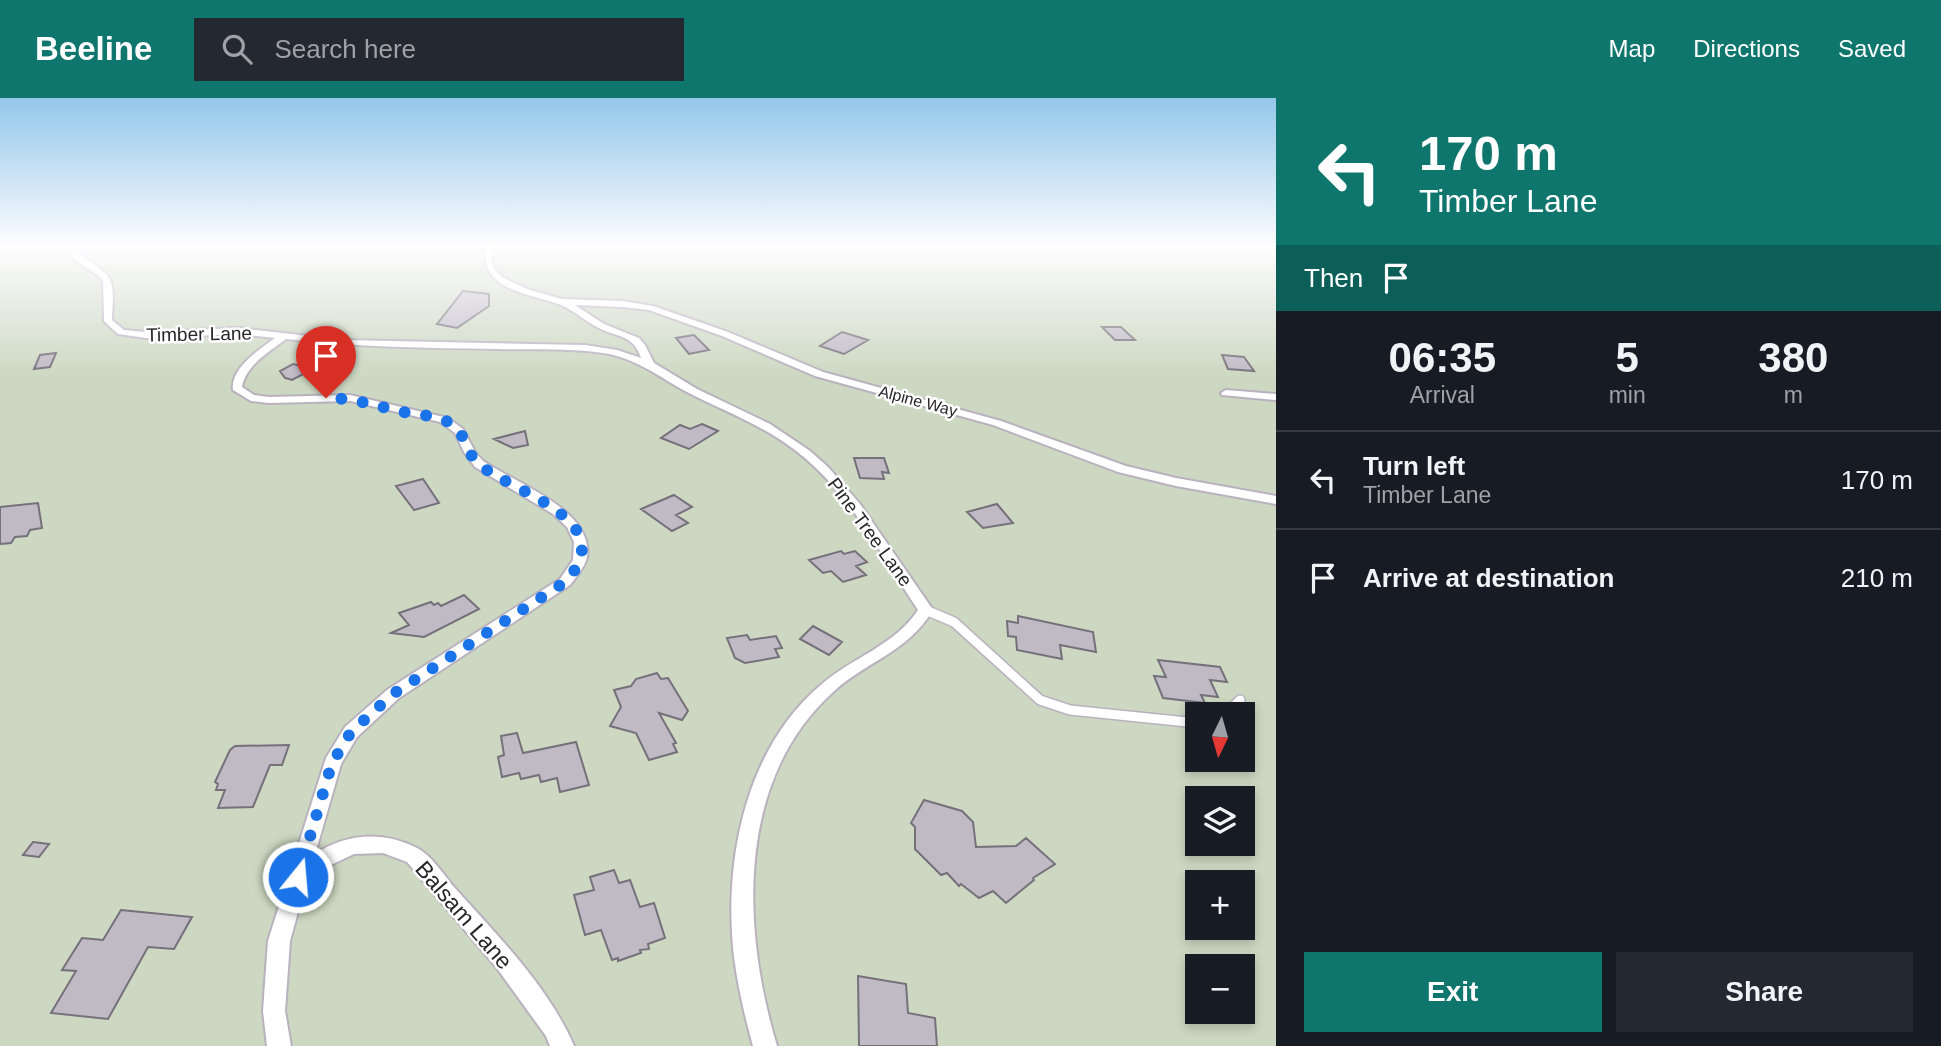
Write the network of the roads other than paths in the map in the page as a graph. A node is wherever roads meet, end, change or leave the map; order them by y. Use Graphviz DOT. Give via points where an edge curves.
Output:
graph roads {
  1 [pos="107,289"];
  2 [pos="523,289"];
  3 [pos="562,302"];
  4 [pos="284,336"];
  5 [pos="649,364"];
  6 [pos="1226,393"];
  7 [pos="1276,397"];
  8 [pos="1276,500"];
  9 [pos="926,610"];
  10 [pos="1185,722"];
  11 [pos="298,877"];
  12 [pos="279,1046"];
  13 [pos="562,1046"];
  14 [pos="765,1046"];
  1 -- 4 [label="street, Timber Lane" via="108,321 121,332 238,331"];
  2 -- 3 [label="street"];
  3 -- 5 [label="street" via="600,326 636,340"];
  3 -- 8 [label="street, Alpine Way" via="650,308 819,374 997,423 1122,469"];
  4 -- 5 [label="street, Pine Tree Lane" via="423,347 585,348"];
  4 -- 11 [label="street, Timber Lane" via="237,379 237,388 243,393 269,400 351,398 444,420 465,436 475,461 560,514 583,544 577,570 565,582 393,694 351,732 332,763"];
  5 -- 9 [label="street, Pine Tree Lane" via="803,451 839,487"];
  6 -- 7 [label="street"];
  9 -- 10 [label="lane" via="954,622 1040,700 1070,710"];
  9 -- 14 [label="street" via="909,634 827,688 799,715 775,752 750,821 742,895 743,956 754,1017"];
  11 -- 12 [label="street, Timber Lane" via="279,941 274,1011"];
  11 -- 13 [label="street, Balsam Lane" via="341,848 366,843 396,846 414,856 504,959 555,1028"];
}
